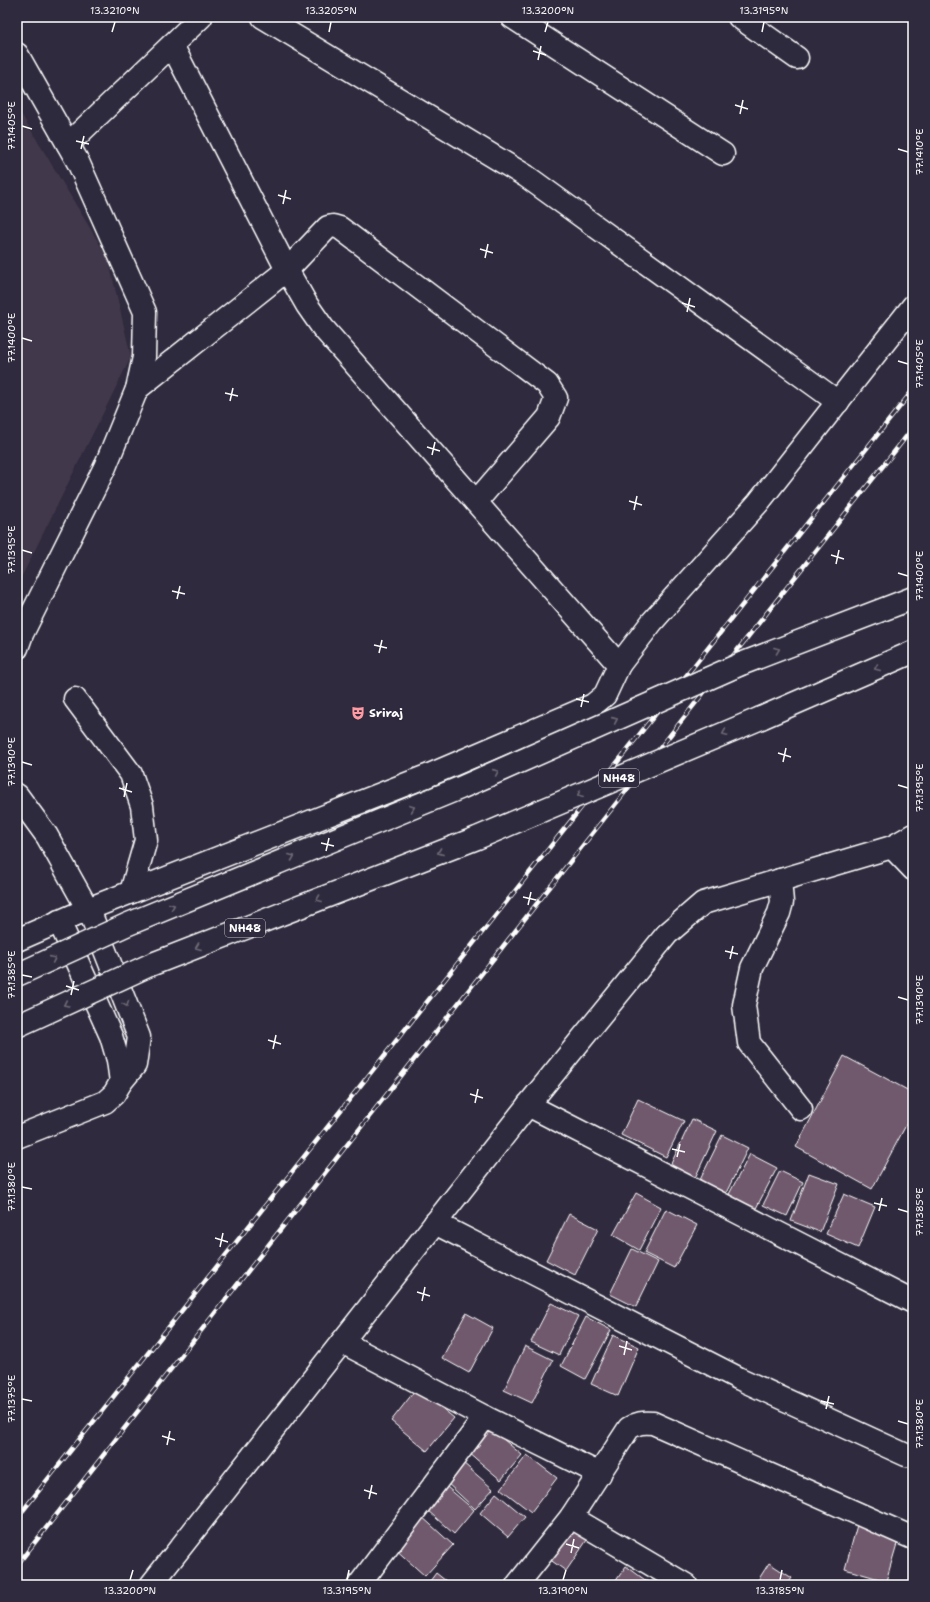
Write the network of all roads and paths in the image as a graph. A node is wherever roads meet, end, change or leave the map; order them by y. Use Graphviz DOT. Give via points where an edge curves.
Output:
graph roads {
  1 [pos="201,17"];
  2 [pos="263,17"];
  3 [pos="512,17"];
  4 [pos="739,17"];
  5 [pos="172,45"];
  6 [pos="17,54"];
  7 [pos="798,58"];
  8 [pos="68,144"];
  9 [pos="723,154"];
  10 [pos="287,270"];
  11 [pos="913,306"];
  12 [pos="137,389"];
  13 [pos="838,402"];
  14 [pos="476,502"];
  15 [pos="913,598"];
  16 [pos="17,648"];
  17 [pos="913,652"];
  18 [pos="619,665"];
  19 [pos="75,699"];
  20 [pos="17,796"];
  21 [pos="913,835"];
  22 [pos="892,847"];
  23 [pos="913,869"];
  24 [pos="780,880"];
  25 [pos="131,892"];
  26 [pos="88,909"];
  27 [pos="60,921"];
  28 [pos="17,940"];
  29 [pos="17,975"];
  30 [pos="17,1026"];
  31 [pos="121,1082"];
  32 [pos="528,1105"];
  33 [pos="801,1109"];
  34 [pos="17,1137"];
  35 [pos="435,1223"];
  36 [pos="913,1302"];
  37 [pos="342,1342"];
  38 [pos="485,1418"];
  39 [pos="913,1456"];
  40 [pos="600,1474"];
  41 [pos="571,1517"];
  42 [pos="913,1536"];
  43 [pos="151,1585"];
  44 [pos="359,1585"];
  45 [pos="517,1585"];
  46 [pos="686,1585"];
  1 -- 5 [label="main road"];
  2 -- 13 [label="main road" via="526,176"];
  3 -- 9 [label="main road"];
  4 -- 7 [label="main road"];
  5 -- 8 [label="main road"];
  5 -- 10 [label="main road"];
  6 -- 8 [label="main road"];
  8 -- 12 [label="main road" via="144,312 144,357"];
  10 -- 12 [label="main road"];
  10 -- 14 [label="main road" via="323,328"];
  10 -- 14 [label="main road" via="328,227 340,228 547,384 556,398 549,417"];
  11 -- 13 [label="main road"];
  12 -- 16 [label="main road" via="105,467"];
  13 -- 18 [label="main road" via="758,504 652,622"];
  14 -- 18 [label="main road"];
  29 -- 15 [label="main road, one-way, bridge" via="126,925 460,788 741,664"];
  17 -- 30 [label="main road, NH48, one-way, bridge" via="477,838 150,965"];
  18 -- 25 [label="main road" via="605,695 593,705 427,776"];
  19 -- 25 [label="main road" via="131,774 142,806 146,840"];
  20 -- 26 [label="main road" via="47,836"];
  21 -- 22 [label="main road"];
  22 -- 23 [label="main road"];
  22 -- 24 [label="main road"];
  24 -- 32 [label="main road" via="703,903 667,934"];
  24 -- 33 [label="main road" via="782,902 779,913 752,968 744,1006 749,1044"];
  25 -- 26 [label="main road"];
  26 -- 27 [label="main road"];
  26 -- 31 [label="main road, one-way" via="139,1037 135,1065"];
  27 -- 28 [label="main road"];
  27 -- 31 [label="main road" via="111,1036"];
  31 -- 34 [label="main road" via="106,1102"];
  32 -- 35 [label="main road"];
  32 -- 36 [label="main road"];
  35 -- 37 [label="main road"];
  35 -- 39 [label="main road" via="740,1379"];
  37 -- 38 [label="main road"];
  37 -- 43 [label="main road"];
  38 -- 40 [label="main road"];
  38 -- 44 [label="main road"];
  40 -- 41 [label="main road"];
  40 -- 42 [label="main road" via="629,1428 636,1423 652,1423"];
  41 -- 45 [label="main road"];
  41 -- 46 [label="main road"];
}
